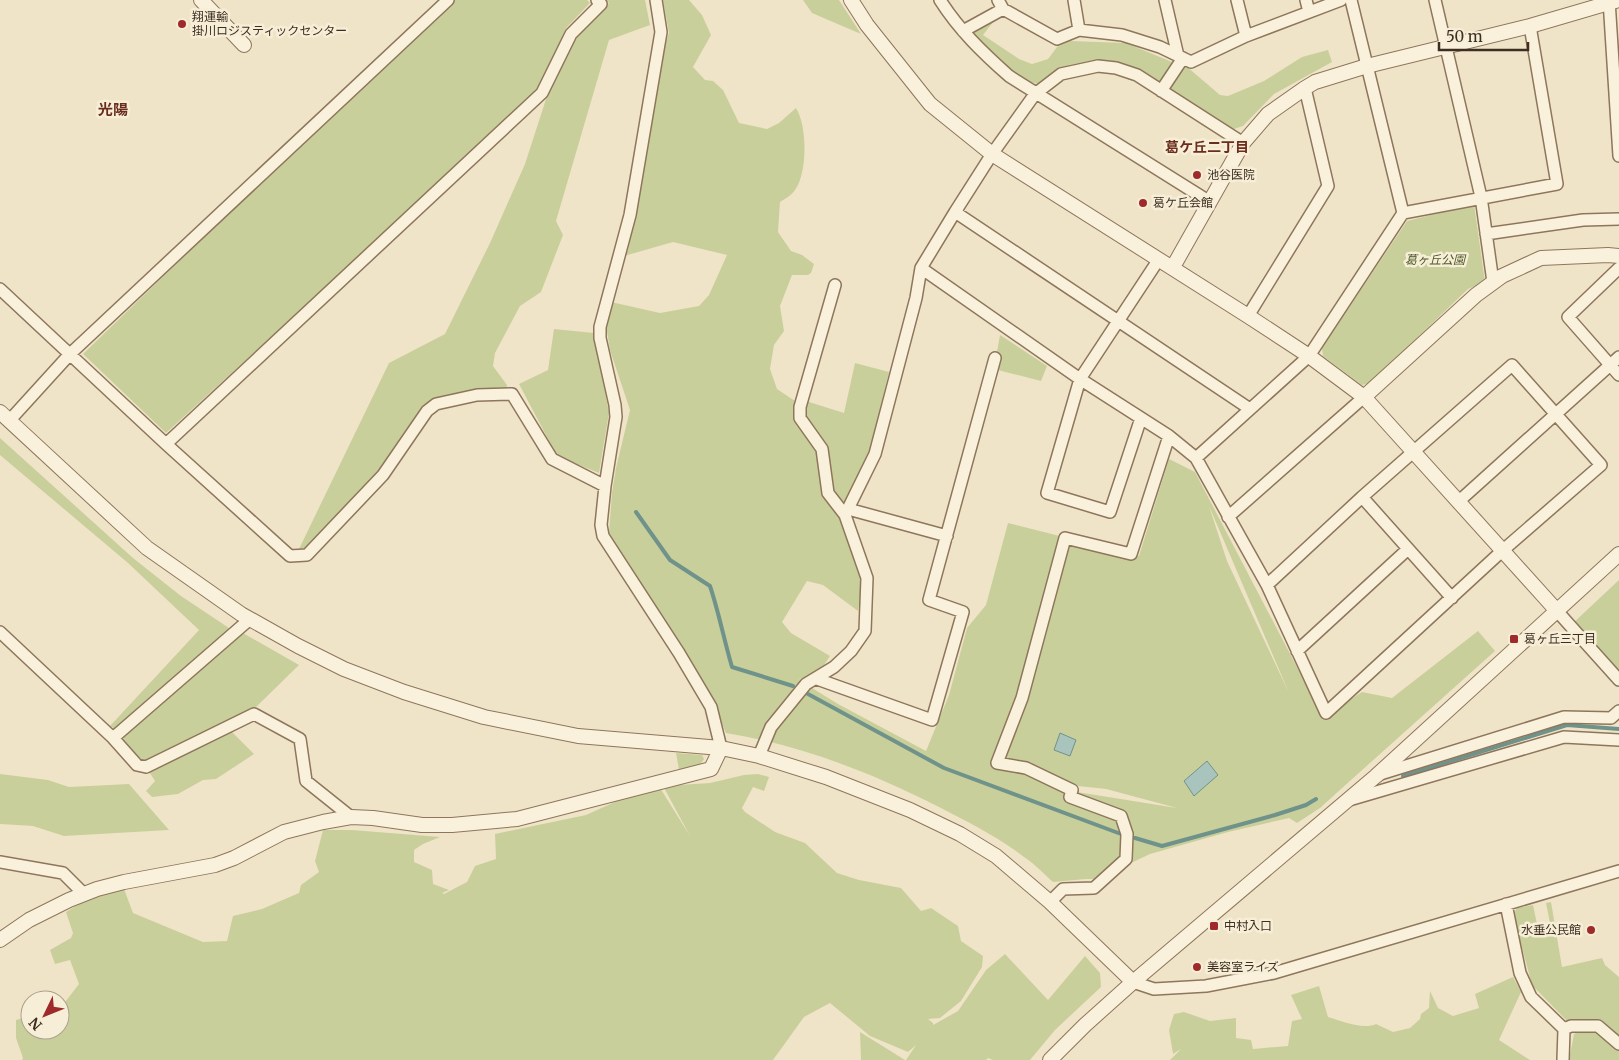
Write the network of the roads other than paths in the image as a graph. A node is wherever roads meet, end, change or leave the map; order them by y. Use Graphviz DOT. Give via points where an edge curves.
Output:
graph roads {
  1 [pos="201,0"];
  2 [pos="448,0"];
  3 [pos="598,0"];
  4 [pos="656,0"];
  5 [pos="852,0"];
  6 [pos="940,0"];
  7 [pos="1074,0"];
  8 [pos="1165,0"];
  9 [pos="1238,0"];
  10 [pos="1306,0"];
  11 [pos="1341,0"];
  12 [pos="1351,0"];
  13 [pos="1436,0"];
  14 [pos="1613,1"];
  15 [pos="1000,4"];
  16 [pos="1309,12"];
  17 [pos="1530,26"];
  18 [pos="1079,30"];
  19 [pos="963,32"];
  20 [pos="1246,36"];
  21 [pos="244,45"];
  22 [pos="1447,46"];
  23 [pos="1181,57"];
  24 [pos="1367,66"];
  25 [pos="1305,88"];
  26 [pos="1161,91"];
  27 [pos="1036,94"];
  28 [pos="1243,143"];
  29 [pos="992,154"];
  30 [pos="1619,156"];
  31 [pos="1481,197"];
  32 [pos="1210,202"];
  33 [pos="954,212"];
  34 [pos="1403,213"];
  35 [pos="1619,219"];
  36 [pos="1486,234"];
  37 [pos="1619,256"];
  38 [pos="1159,259"];
  39 [pos="921,268"];
  40 [pos="1173,268"];
  41 [pos="1619,268"];
  42 [pos="1493,282"];
  43 [pos="835,285"];
  44 [pos="0,289"];
  45 [pos="1248,316"];
  46 [pos="1118,321"];
  47 [pos="70,354"];
  48 [pos="1309,356"];
  49 [pos="995,358"];
  50 [pos="1615,361"];
  51 [pos="1619,375"];
  52 [pos="1080,379"];
  53 [pos="1364,397"];
  54 [pos="1250,409"];
  55 [pos="1555,414"];
  56 [pos="5,417"];
  57 [pos="1140,418"];
  58 [pos="1169,436"];
  59 [pos="166,444"];
  60 [pos="1414,452"];
  61 [pos="1196,458"];
  62 [pos="605,486"];
  63 [pos="1362,497"];
  64 [pos="1458,502"];
  65 [pos="847,512"];
  66 [pos="1228,517"];
  67 [pos="947,536"];
  68 [pos="1408,549"];
  69 [pos="1502,551"];
  70 [pos="1619,554"];
  71 [pos="1266,585"];
  72 [pos="1452,598"];
  73 [pos="1556,611"];
  74 [pos="250,619"];
  75 [pos="0,632"];
  76 [pos="1297,651"];
  77 [pos="817,679"];
  78 [pos="1619,680"];
  79 [pos="1619,711"];
  80 [pos="113,738"];
  81 [pos="1619,740"];
  82 [pos="721,748"];
  83 [pos="759,756"];
  84 [pos="1376,776"];
  85 [pos="1345,802"];
  86 [pos="351,817"];
  87 [pos="0,862"];
  88 [pos="1619,871"];
  89 [pos="84,894"];
  90 [pos="1050,902"];
  91 [pos="1506,904"];
  92 [pos="0,940"];
  93 [pos="1133,982"];
  94 [pos="1564,1029"];
  95 [pos="1619,1044"];
  96 [pos="1050,1060"];
  97 [pos="1563,1060"];
  1 -- 21 [label="street"];
  2 -- 47 [label="street"];
  3 -- 59 [label="street" via="601,4 571,34 542,93"];
  4 -- 62 [label="street" via="661,32 630,215 600,327 616,417"];
  5 -- 29 [label="street" via="867,25 930,104"];
  6 -- 19 [label="street"];
  7 -- 18 [label="street"];
  8 -- 23 [label="street"];
  9 -- 20 [label="street"];
  10 -- 16 [label="street"];
  11 -- 16 [label="street"];
  12 -- 24 [label="street"];
  13 -- 22 [label="street"];
  14 -- 17 [label="street"];
  14 -- 30 [label="street"];
  15 -- 18 [label="street" via="1057,39"];
  15 -- 19 [label="street"];
  16 -- 20 [label="street"];
  17 -- 22 [label="street"];
  17 -- 31 [label="street" via="1556,184"];
  18 -- 23 [label="street" via="1122,36"];
  19 -- 27 [label="street" via="1009,76"];
  20 -- 23 [label="street" via="1191,62"];
  22 -- 24 [label="street"];
  22 -- 31 [label="street"];
  23 -- 26 [label="street"];
  24 -- 25 [label="street"];
  24 -- 34 [label="street"];
  25 -- 28 [label="street" via="1268,114"];
  25 -- 45 [label="street" via="1328,186"];
  26 -- 27 [label="street" via="1138,76 1098,66 1061,74"];
  26 -- 28 [label="street"];
  27 -- 29 [label="street"];
  27 -- 32 [label="street"];
  28 -- 32 [label="street"];
  29 -- 33 [label="street"];
  29 -- 38 [label="street"];
  31 -- 34 [label="street"];
  31 -- 36 [label="street"];
  32 -- 40 [label="street"];
  33 -- 39 [label="street"];
  33 -- 46 [label="street"];
  34 -- 48 [label="street"];
  35 -- 36 [label="street" via="1583,220"];
  36 -- 42 [label="street"];
  37 -- 42 [label="street" via="1541,258"];
  38 -- 40 [label="street"];
  38 -- 46 [label="street"];
  39 -- 52 [label="street"];
  39 -- 65 [label="street" via="916,298 874,454"];
  40 -- 45 [label="street"];
  41 -- 50 [label="street" via="1568,318"];
  42 -- 53 [label="street"];
  43 -- 65 [label="street" via="800,407 800,418 822,449 828,493"];
  44 -- 47 [label="street"];
  45 -- 48 [label="street"];
  46 -- 52 [label="street"];
  46 -- 54 [label="street"];
  47 -- 56 [label="street"];
  47 -- 59 [label="street"];
  48 -- 53 [label="street"];
  48 -- 54 [label="street"];
  49 -- 67 [label="street"];
  50 -- 51 [label="street"];
  50 -- 55 [label="street"];
  52 -- 57 [label="street"];
  52 -- 57 [label="street" via="1047,492 1110,512"];
  53 -- 60 [label="street"];
  53 -- 66 [label="street"];
  54 -- 61 [label="street"];
  55 -- 60 [label="street" via="1512,365"];
  55 -- 64 [label="street"];
  55 -- 69 [label="street" via="1601,465"];
  56 -- 74 [label="street" via="147,548"];
  57 -- 58 [label="street"];
  58 -- 61 [label="street"];
  58 -- 90 [label="street" via="1131,554 1065,538 1022,698 997,763 1026,768 1053,779 1072,790 1070,797 1121,816 1127,834 1126,859 1094,888 1063,889"];
  59 -- 62 [label="street" via="290,556 307,555 383,475 427,411 436,404 477,395 512,394 552,459"];
  60 -- 63 [label="street"];
  60 -- 64 [label="street"];
  61 -- 66 [label="street"];
  62 -- 82 [label="street" via="603,536 711,707"];
  63 -- 68 [label="street"];
  63 -- 71 [label="street"];
  64 -- 69 [label="street"];
  65 -- 67 [label="street"];
  65 -- 77 [label="street" via="866,578 865,631 851,652"];
  66 -- 71 [label="street"];
  67 -- 77 [label="street" via="929,600 963,612 932,720"];
  68 -- 72 [label="street"];
  68 -- 76 [label="street"];
  69 -- 72 [label="street"];
  69 -- 73 [label="street"];
  70 -- 73 [label="street"];
  71 -- 76 [label="street"];
  72 -- 76 [label="street" via="1326,713"];
  73 -- 78 [label="street"];
  73 -- 84 [label="street"];
  74 -- 80 [label="street"];
  74 -- 82 [label="street" via="344,668 404,692 484,717 578,736"];
  75 -- 80 [label="street"];
  77 -- 83 [label="street" via="806,684 771,727"];
  79 -- 84 [label="street" via="1611,718 1564,717"];
  80 -- 86 [label="street" via="137,765 146,767 254,714 300,739 306,781"];
  81 -- 85 [label="street" via="1564,737"];
  82 -- 83 [label="street"];
  82 -- 86 [label="street" via="711,769 517,818 452,826"];
  83 -- 90 [label="street" via="826,777 910,810 960,834 996,856"];
  84 -- 85 [label="street"];
  85 -- 93 [label="street"];
  86 -- 89 [label="street" via="284,832 215,865 124,882"];
  87 -- 89 [label="street" via="63,872"];
  88 -- 91 [label="street"];
  89 -- 92 [label="street" via="29,920"];
  90 -- 93 [label="street"];
  91 -- 93 [label="street" via="1274,972 1206,986 1154,988"];
  91 -- 94 [label="street" via="1520,973 1530,997"];
  93 -- 96 [label="street"];
  94 -- 95 [label="street" via="1598,1026"];
  94 -- 97 [label="street"];
}
